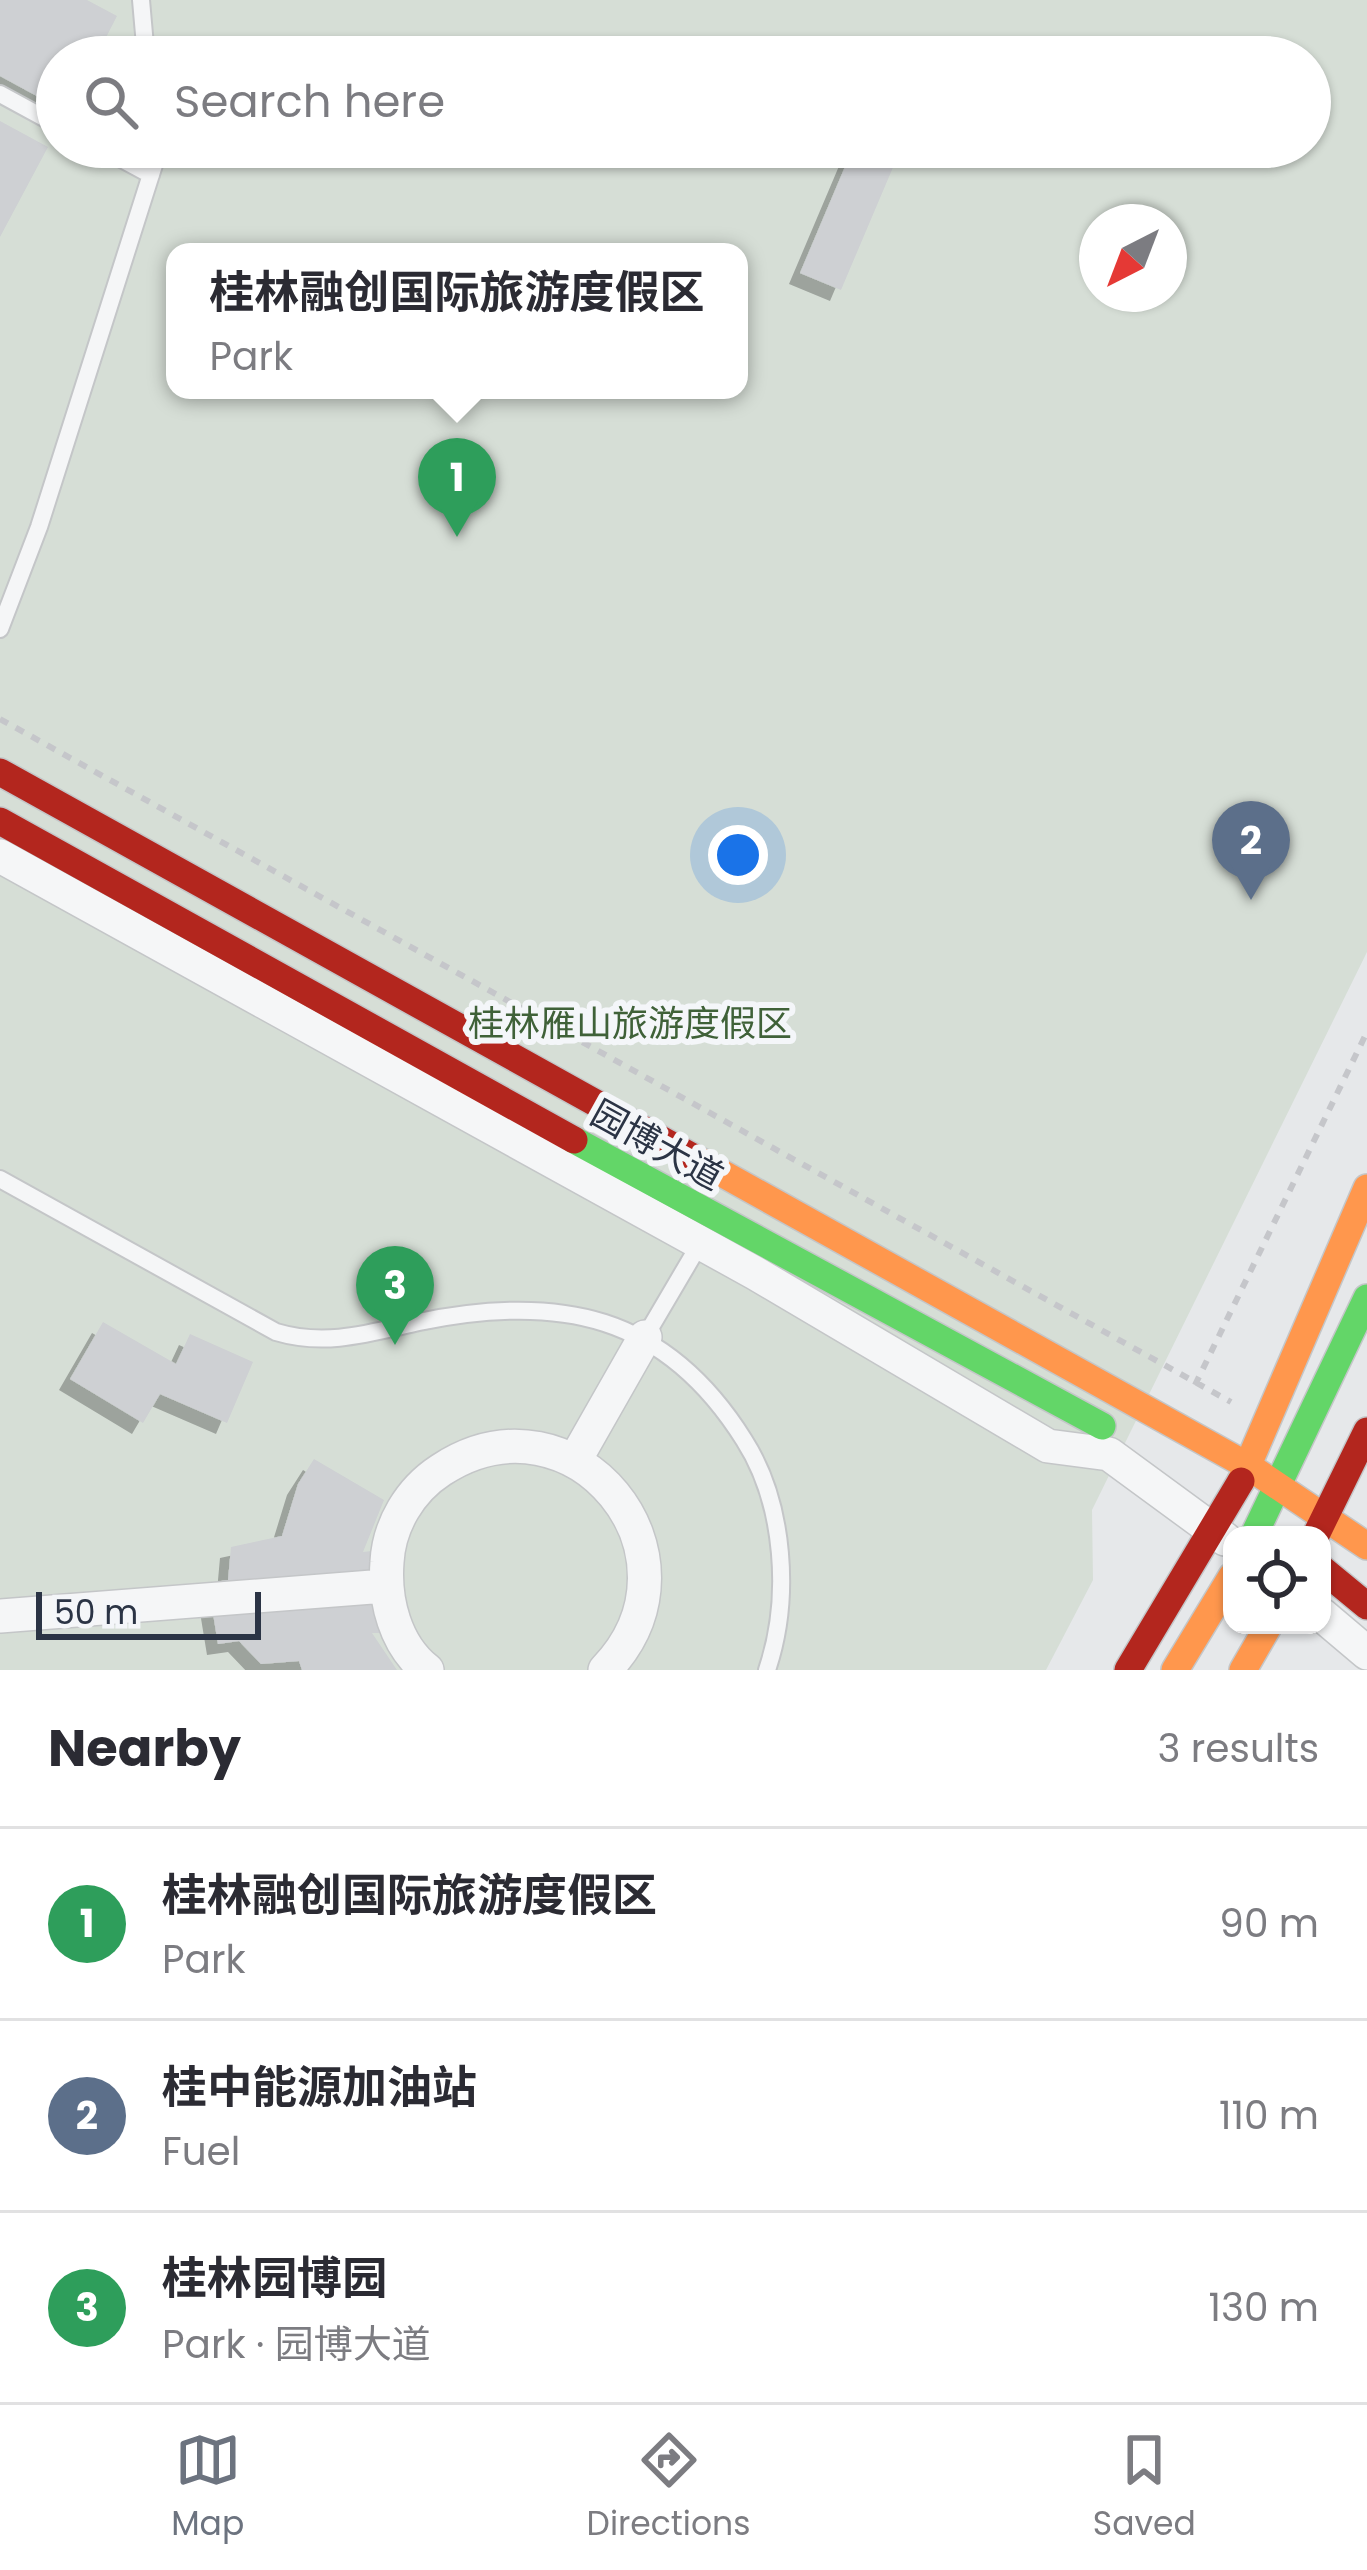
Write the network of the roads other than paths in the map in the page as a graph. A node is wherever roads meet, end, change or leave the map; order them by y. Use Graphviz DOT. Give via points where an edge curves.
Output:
graph roads {
  1 [pos="141,0"];
  2 [pos="144,36"];
  3 [pos="0,94"];
  4 [pos="36,114"];
  5 [pos="138,168"];
  6 [pos="152,168"];
  7 [pos="151,175"];
  8 [pos="0,629"];
  9 [pos="0,772"];
  10 [pos="0,821"];
  11 [pos="0,856"];
  12 [pos="0,1179"];
  13 [pos="1367,1188"];
  14 [pos="708,1231"];
  15 [pos="1367,1298"];
  16 [pos="645,1337"];
  17 [pos="1367,1431"];
  18 [pos="575,1460"];
  19 [pos="1358,1475"];
  20 [pos="1240,1482"];
  21 [pos="1278,1483"];
  22 [pos="1232,1526"];
  23 [pos="1245,1526"];
  24 [pos="1245,1526"];
  25 [pos="1251,1526"];
  26 [pos="1321,1526"];
  27 [pos="1331,1530"];
  28 [pos="1367,1546"];
  29 [pos="1223,1561"];
  30 [pos="1331,1576"];
  31 [pos="385,1586"];
  32 [pos="1223,1591"];
  33 [pos="1367,1606"];
  34 [pos="0,1616"];
  35 [pos="1331,1626"];
  36 [pos="1264,1634"];
  37 [pos="1269,1634"];
  38 [pos="1357,1654"];
  39 [pos="427,1670"];
  40 [pos="604,1670"];
  41 [pos="767,1670"];
  42 [pos="1128,1670"];
  43 [pos="1175,1670"];
  44 [pos="1243,1670"];
  45 [pos="1268,1670"];
  1 -- 2 [label="lane"];
  3 -- 4 [label="lane"];
  5 -- 7 [label="lane"];
  6 -- 7 [label="lane"];
  7 -- 8 [label="lane"];
  9 -- 20 [label="main road"];
  10 -- 14 [label="main road, 园博大道"];
  11 -- 14 [label="street"];
  12 -- 16 [label="lane" via="276,1332 310,1342 471,1312 542,1310"];
  13 -- 20 [label="main road"];
  14 -- 16 [label="lane"];
  14 -- 20 [label="main road, 园博大道" via="1186,1471"];
  14 -- 22 [label="street" via="1048,1446 1108,1454"];
  15 -- 21 [label="main road"];
  16 -- 18 [label="street"];
  16 -- 41 [label="lane" via="713,1391 754,1456 776,1524 780,1579 778,1640"];
  17 -- 19 [label="main road"];
  18 -- 31 [label="street" via="537,1447 498,1447 427,1479 402,1510"];
  18 -- 40 [label="street" via="628,1511 642,1546 646,1584 638,1621"];
  19 -- 26 [label="main road"];
  20 -- 21 [label="main road"];
  20 -- 23 [label="main road, 园博大道"];
  20 -- 24 [label="main road"];
  21 -- 25 [label="main road"];
  21 -- 26 [label="main road"];
  27 -- 28 [label="main road"];
  29 -- 42 [label="main road"];
  30 -- 33 [label="main road"];
  31 -- 34 [label="street"];
  31 -- 39 [label="street" via="396,1628"];
  32 -- 43 [label="main road"];
  35 -- 38 [label="street"];
  36 -- 44 [label="main road"];
  37 -- 45 [label="main road"];
}
